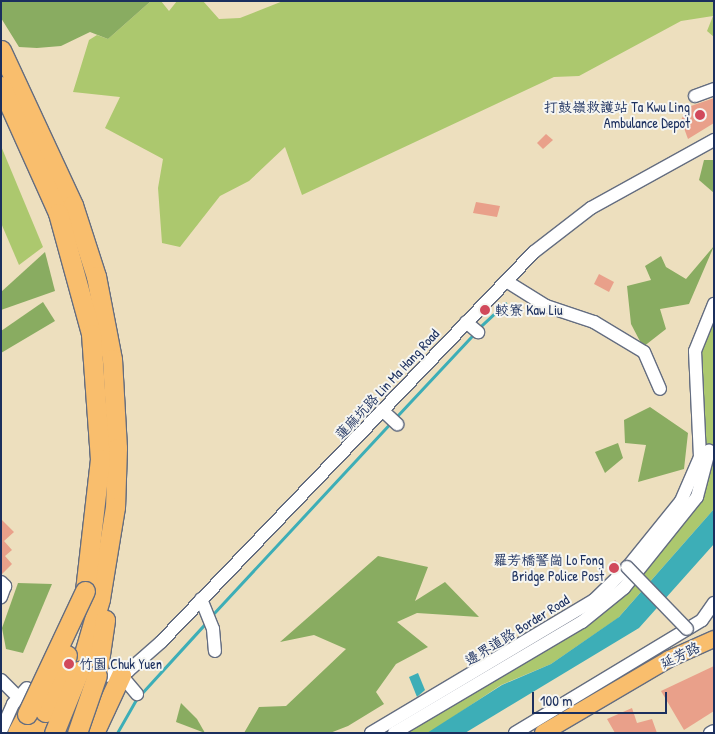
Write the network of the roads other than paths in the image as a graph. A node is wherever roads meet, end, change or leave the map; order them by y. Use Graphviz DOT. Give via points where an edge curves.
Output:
graph roads {
  1 [pos="1,50"];
  2 [pos="1,86"];
  3 [pos="714,89"];
  4 [pos="695,96"];
  5 [pos="714,140"];
  6 [pos="506,281"];
  7 [pos="714,304"];
  8 [pos="714,319"];
  9 [pos="466,322"];
  10 [pos="478,332"];
  11 [pos="660,389"];
  12 [pos="382,410"];
  13 [pos="397,424"];
  14 [pos="109,554"];
  15 [pos="627,568"];
  16 [pos="1,582"];
  17 [pos="84,591"];
  18 [pos="1,597"];
  19 [pos="201,599"];
  20 [pos="714,602"];
  21 [pos="688,629"];
  22 [pos="714,639"];
  23 [pos="215,651"];
  24 [pos="113,676"];
  25 [pos="1,680"];
  26 [pos="27,688"];
  27 [pos="137,694"];
  28 [pos="18,697"];
  29 [pos="1,731"];
  30 [pos="17,733"];
  31 [pos="36,733"];
  32 [pos="54,733"];
  33 [pos="77,733"];
  34 [pos="94,733"];
  35 [pos="371,733"];
  36 [pos="394,733"];
  37 [pos="515,733"];
  38 [pos="543,733"];
  1 -- 14 [label="highway" via="63,179 102,301 117,428"];
  2 -- 17 [label="highway" via="58,213 91,334 100,459"];
  3 -- 4 [label="street"];
  5 -- 6 [label="street, 蓮麻坑路 Lin Ma Hang Road" via="576,218"];
  6 -- 9 [label="street, 蓮麻坑路 Lin Ma Hang Road"];
  6 -- 11 [label="street" via="546,306 594,322 644,352"];
  7 -- 15 [label="street, 邊界道路 Border Road" via="696,345 702,439 695,476 681,501"];
  8 -- 36 [label="street" via="702,353 710,450 702,485 683,516 624,588 582,622"];
  9 -- 10 [label="street"];
  9 -- 12 [label="street, 蓮麻坑路 Lin Ma Hang Road"];
  12 -- 13 [label="street"];
  12 -- 19 [label="street, 蓮麻坑路 Lin Ma Hang Road"];
  14 -- 32 [label="highway, bridge" via="88,644"];
  14 -- 33 [label="highway, bridge" via="99,667"];
  15 -- 21 [label="street, bridge"];
  15 -- 35 [label="street, 邊界道路 Border Road" via="572,614"];
  16 -- 18 [label="street" via="5,586"];
  17 -- 30 [label="highway, bridge"];
  17 -- 31 [label="highway, bridge" via="63,665"];
  19 -- 23 [label="street" via="213,629"];
  19 -- 24 [label="street, 蓮麻坑路 Lin Ma Hang Road" via="147,656"];
  20 -- 21 [label="street" via="702,620"];
  21 -- 37 [label="street"];
  22 -- 38 [label="main road, 延芳路" via="669,659"];
  24 -- 27 [label="street"];
  24 -- 34 [label="highway"];
  25 -- 28 [label="street"];
  26 -- 28 [label="street"];
  28 -- 29 [label="street"];
}
